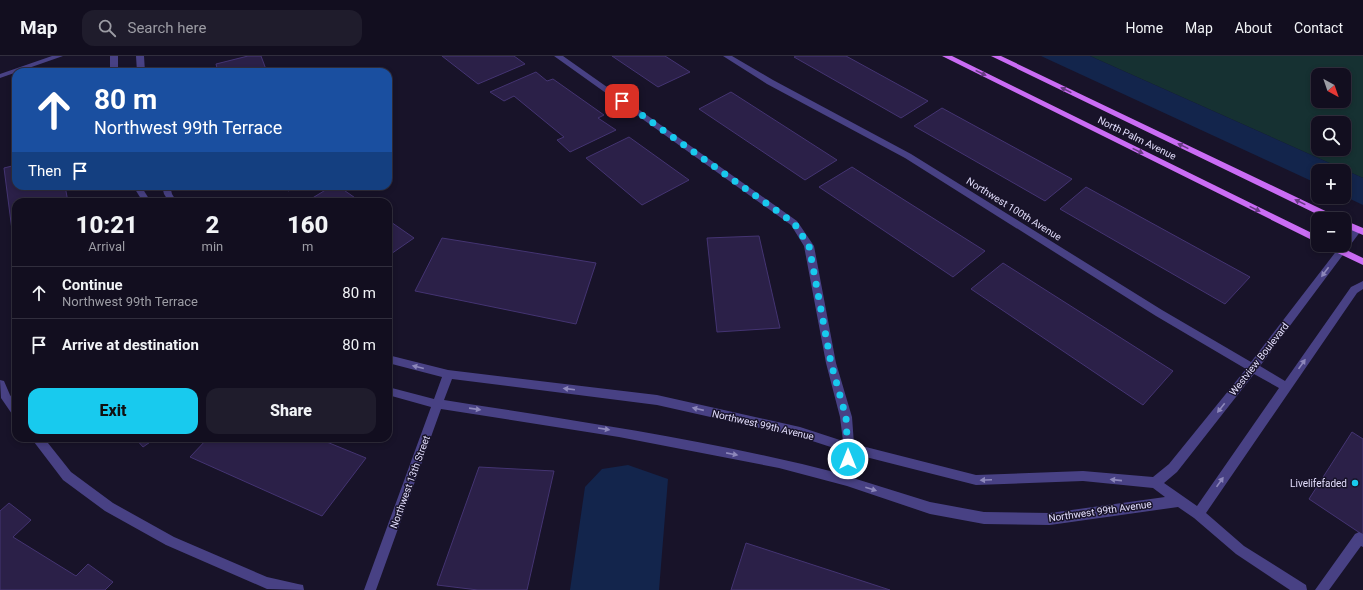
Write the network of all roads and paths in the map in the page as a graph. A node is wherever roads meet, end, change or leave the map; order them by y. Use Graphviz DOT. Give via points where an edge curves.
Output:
graph roads {
  1 [pos="59,56"];
  2 [pos="114,56"];
  3 [pos="140,56"];
  4 [pos="558,56"];
  5 [pos="946,56"];
  6 [pos="995,56"];
  7 [pos="734,57"];
  8 [pos="24,68"];
  9 [pos="114,68"];
  10 [pos="141,68"];
  11 [pos="12,72"];
  12 [pos="0,76"];
  13 [pos="1320,212"];
  14 [pos="1351,226"];
  15 [pos="1360,231"];
  16 [pos="1311,237"];
  17 [pos="1351,242"];
  18 [pos="1342,252"];
  19 [pos="1363,262"];
  20 [pos="1363,285"];
  21 [pos="392,360"];
  22 [pos="1253,367"];
  23 [pos="448,374"];
  24 [pos="0,384"];
  25 [pos="1286,387"];
  26 [pos="392,393"];
  27 [pos="437,404"];
  28 [pos="12,405"];
  29 [pos="40,442"];
  30 [pos="849,448"];
  31 [pos="847,482"];
  32 [pos="1155,483"];
  33 [pos="1179,501"];
  34 [pos="1198,514"];
  35 [pos="1363,541"];
  36 [pos="298,590"];
  37 [pos="370,590"];
  38 [pos="1301,590"];
  39 [pos="1321,590"];
  1 -- 8 [label="street"];
  2 -- 9 [label="street"];
  3 -- 10 [label="street"];
  4 -- 30 [label="street" via="794,223 809,246 831,363 846,417"];
  5 -- 16 [label="main road, North Palm Avenue, one-way"];
  13 -- 6 [label="main road, North Palm Avenue, one-way"];
  7 -- 22 [label="street, Northwest 100th Avenue" via="770,82 908,156 1159,313"];
  11 -- 12 [label="street"];
  14 -- 15 [label="main road"];
  15 -- 17 [label="street, Westview Boulevard"];
  18 -- 19 [label="main road"];
  18 -- 22 [label="street, Westview Boulevard, one-way"];
  25 -- 20 [label="street, one-way" via="1354,290"];
  23 -- 21 [label="street, Northwest 99th Avenue, one-way"];
  22 -- 25 [label="street, Northwest 100th Avenue"];
  22 -- 32 [label="street, Westview Boulevard, one-way" via="1173,468"];
  23 -- 27 [label="street, Northwest 13th Street"];
  30 -- 23 [label="street, Northwest 99th Avenue, one-way" via="800,432 657,400"];
  24 -- 28 [label="street"];
  34 -- 25 [label="street, one-way"];
  26 -- 27 [label="street, Northwest 99th Avenue"];
  27 -- 31 [label="street, Northwest 99th Avenue, one-way" via="620,432 779,463"];
  27 -- 37 [label="street, Northwest 13th Street"];
  29 -- 36 [label="street" via="67,476 109,507 170,541 267,583"];
  30 -- 31 [label="street"];
  32 -- 30 [label="street, Northwest 99th Avenue, one-way" via="1083,476 976,480"];
  31 -- 33 [label="street, Northwest 99th Avenue, one-way" via="930,508 984,518 1050,519"];
  32 -- 33 [label="street, Northwest 99th Avenue"];
  33 -- 34 [label="street, Northwest 99th Avenue"];
  34 -- 38 [label="street, Northwest 99th Avenue" via="1240,550"];
  35 -- 39 [label="street" via="1358,538"];
}
